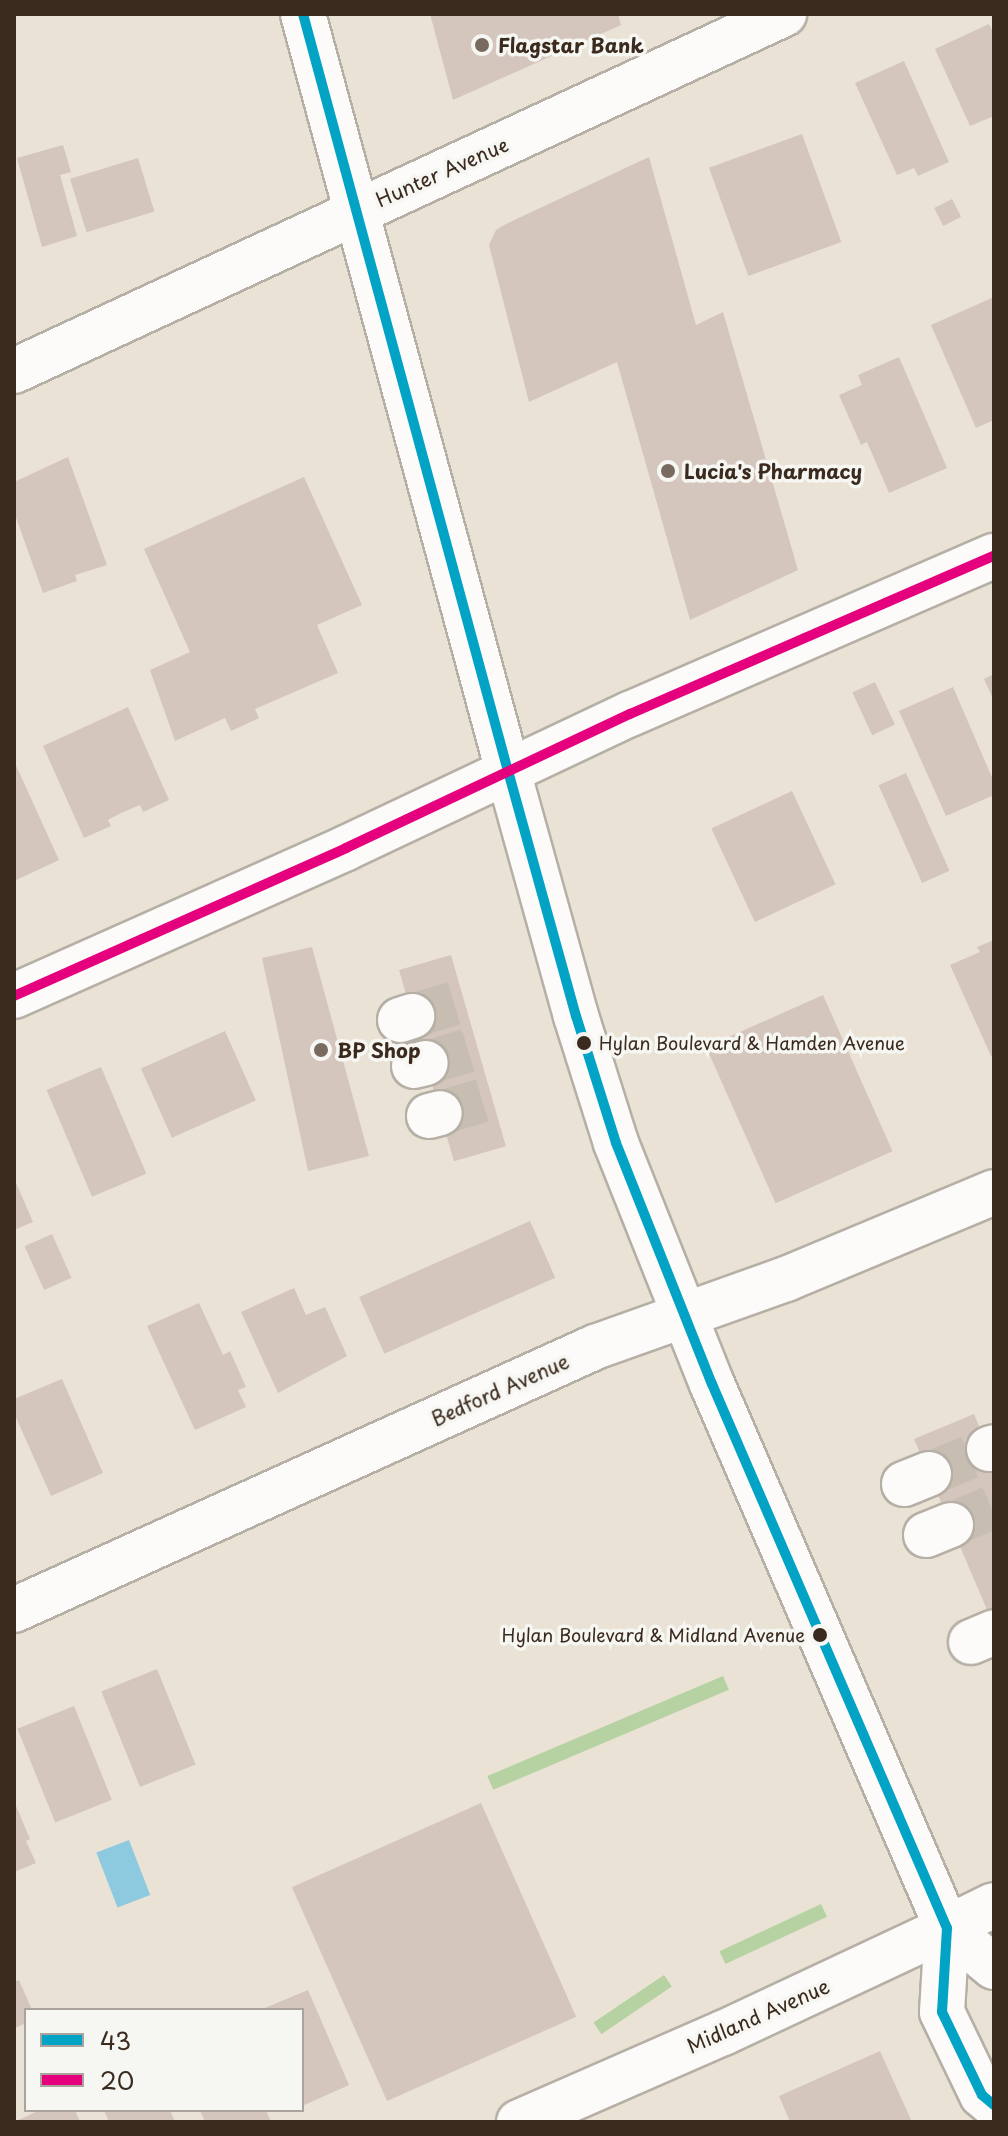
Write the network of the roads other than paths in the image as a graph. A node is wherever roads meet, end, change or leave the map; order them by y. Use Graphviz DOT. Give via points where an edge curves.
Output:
graph roads {
  1 [pos="303,14"];
  2 [pos="784,14"];
  3 [pos="357,210"];
  4 [pos="14,371"];
  5 [pos="994,556"];
  6 [pos="508,771"];
  7 [pos="14,996"];
  8 [pos="994,1192"];
  9 [pos="685,1315"];
  10 [pos="14,1610"];
  11 [pos="994,1905"];
  12 [pos="947,1928"];
  13 [pos="994,1967"];
  14 [pos="994,2105"];
  15 [pos="519,2122"];
  1 -- 3 [label="street"];
  2 -- 3 [label="street, Hunter Avenue"];
  3 -- 4 [label="street, Hunter Avenue"];
  3 -- 6 [label="street"];
  5 -- 6 [label="street"];
  6 -- 7 [label="street"];
  6 -- 9 [label="street" via="612,1131"];
  8 -- 9 [label="street, Bedford Avenue"];
  9 -- 10 [label="street, Bedford Avenue" via="595,1347"];
  9 -- 12 [label="street"];
  11 -- 12 [label="street, Midland Avenue"];
  12 -- 13 [label="street"];
  12 -- 14 [label="street" via="942,2012 982,2095"];
  12 -- 15 [label="street, Midland Avenue"];
}
